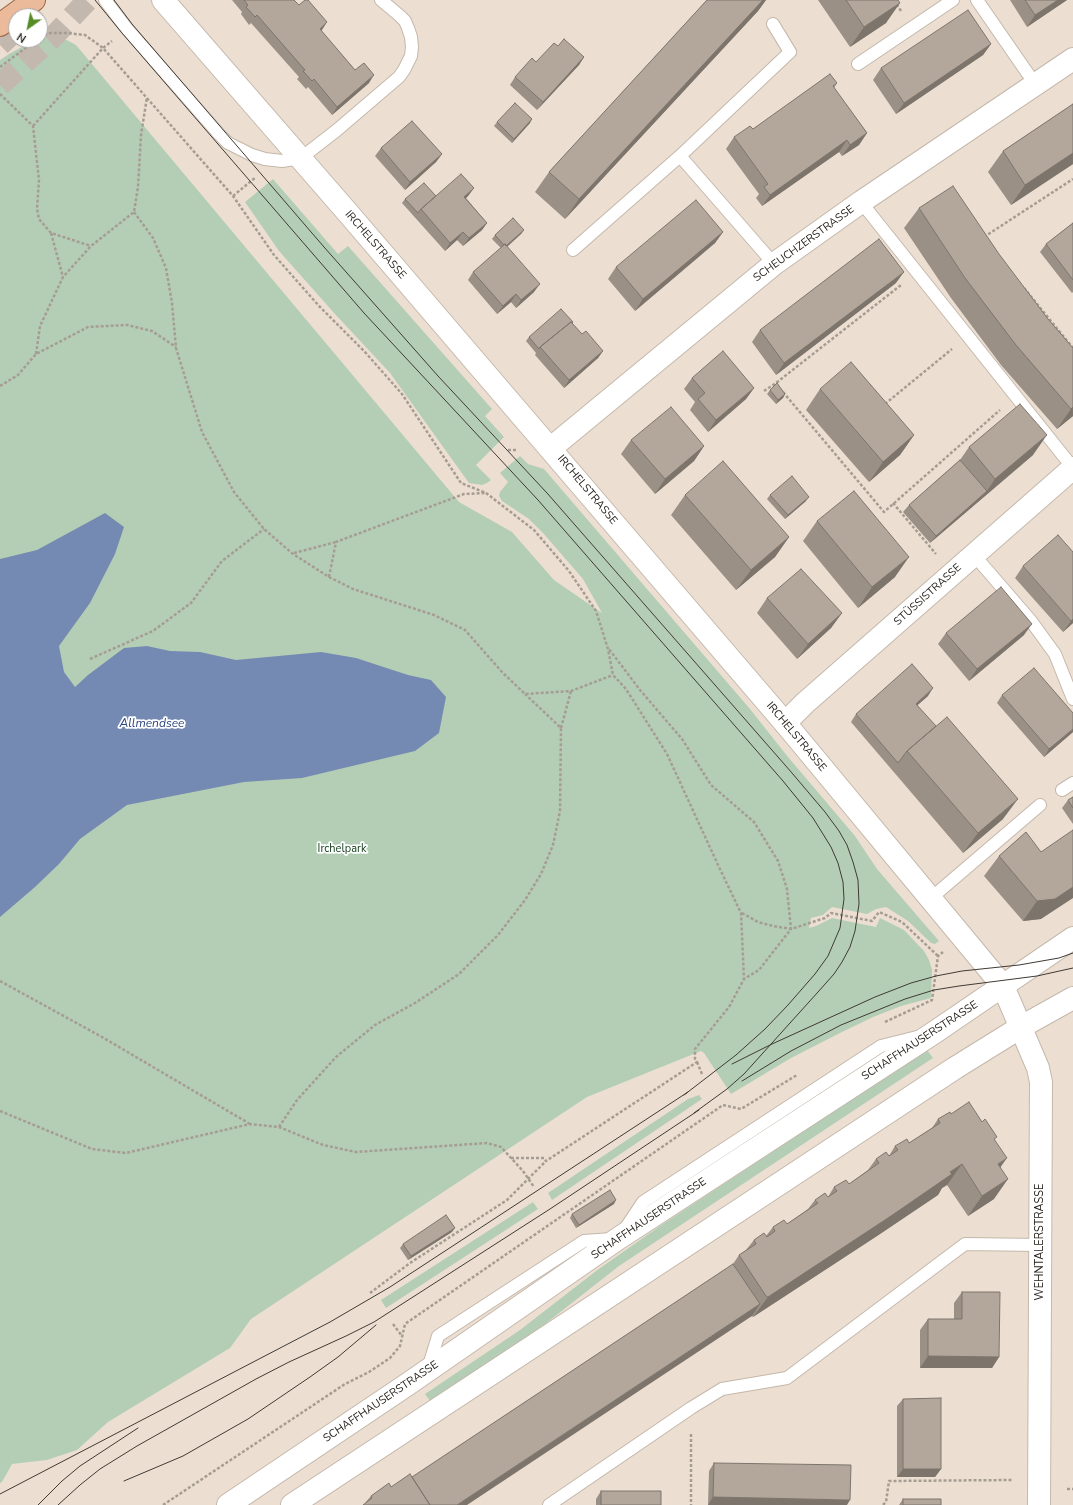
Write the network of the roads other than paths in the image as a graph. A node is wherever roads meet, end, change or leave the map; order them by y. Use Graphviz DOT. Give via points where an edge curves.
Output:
graph roads {
  1 [pos="34,0"];
  2 [pos="106,0"];
  3 [pos="163,0"];
  4 [pos="382,0"];
  5 [pos="953,0"];
  6 [pos="977,0"];
  7 [pos="774,24"];
  8 [pos="0,25"];
  9 [pos="1073,59"];
  10 [pos="858,64"];
  11 [pos="1035,84"];
  12 [pos="680,156"];
  13 [pos="301,158"];
  14 [pos="861,202"];
  15 [pos="573,250"];
  16 [pos="774,264"];
  17 [pos="551,448"];
  18 [pos="1073,468"];
  19 [pos="974,555"];
  20 [pos="1073,699"];
  21 [pos="785,723"];
  22 [pos="1073,783"];
  23 [pos="1062,790"];
  24 [pos="1040,806"];
  25 [pos="930,899"];
  26 [pos="1073,938"];
  27 [pos="1003,986"];
  28 [pos="1073,998"];
  29 [pos="1022,1028"];
  30 [pos="1040,1245"];
  31 [pos="552,1504"];
  32 [pos="228,1505"];
  33 [pos="292,1505"];
  34 [pos="1038,1505"];
  1 -- 8 [label="main road"];
  2 -- 13 [label="lane" via="127,29 228,143 265,159 282,161"];
  3 -- 13 [label="street, IRCHELSTRASSE"];
  4 -- 13 [label="lane" via="400,16 408,28 412,43 404,70 399,77"];
  5 -- 10 [label="lane"];
  6 -- 11 [label="lane"];
  7 -- 12 [label="lane" via="790,52"];
  9 -- 11 [label="street, SCHEUCHZERSTRASSE"];
  11 -- 14 [label="street, SCHEUCHZERSTRASSE"];
  12 -- 15 [label="lane"];
  12 -- 16 [label="lane"];
  13 -- 17 [label="street, IRCHELSTRASSE"];
  14 -- 16 [label="street, SCHEUCHZERSTRASSE"];
  14 -- 18 [label="lane"];
  16 -- 17 [label="street, SCHEUCHZERSTRASSE"];
  17 -- 21 [label="street, IRCHELSTRASSE"];
  18 -- 19 [label="street, STÜSSISTRASSE"];
  19 -- 20 [label="lane" via="1031,621 1055,654"];
  19 -- 21 [label="street, STÜSSISTRASSE"];
  21 -- 25 [label="street, IRCHELSTRASSE"];
  22 -- 23 [label="lane"];
  24 -- 25 [label="lane"];
  25 -- 27 [label="street, IRCHELSTRASSE"];
  26 -- 27 [label="street, SCHAFFHAUSERSTRASSE"];
  27 -- 29 [label="street, WEHNTALERSTRASSE"];
  27 -- 32 [label="street, SCHAFFHAUSERSTRASSE" via="619,1238"];
  28 -- 29 [label="street"];
  29 -- 30 [label="street, WEHNTALERSTRASSE" via="1041,1082"];
  29 -- 33 [label="street" via="955,1068"];
  30 -- 31 [label="lane" via="965,1244 787,1378 722,1389 690,1408"];
  30 -- 34 [label="street, WEHNTALERSTRASSE"];
}
